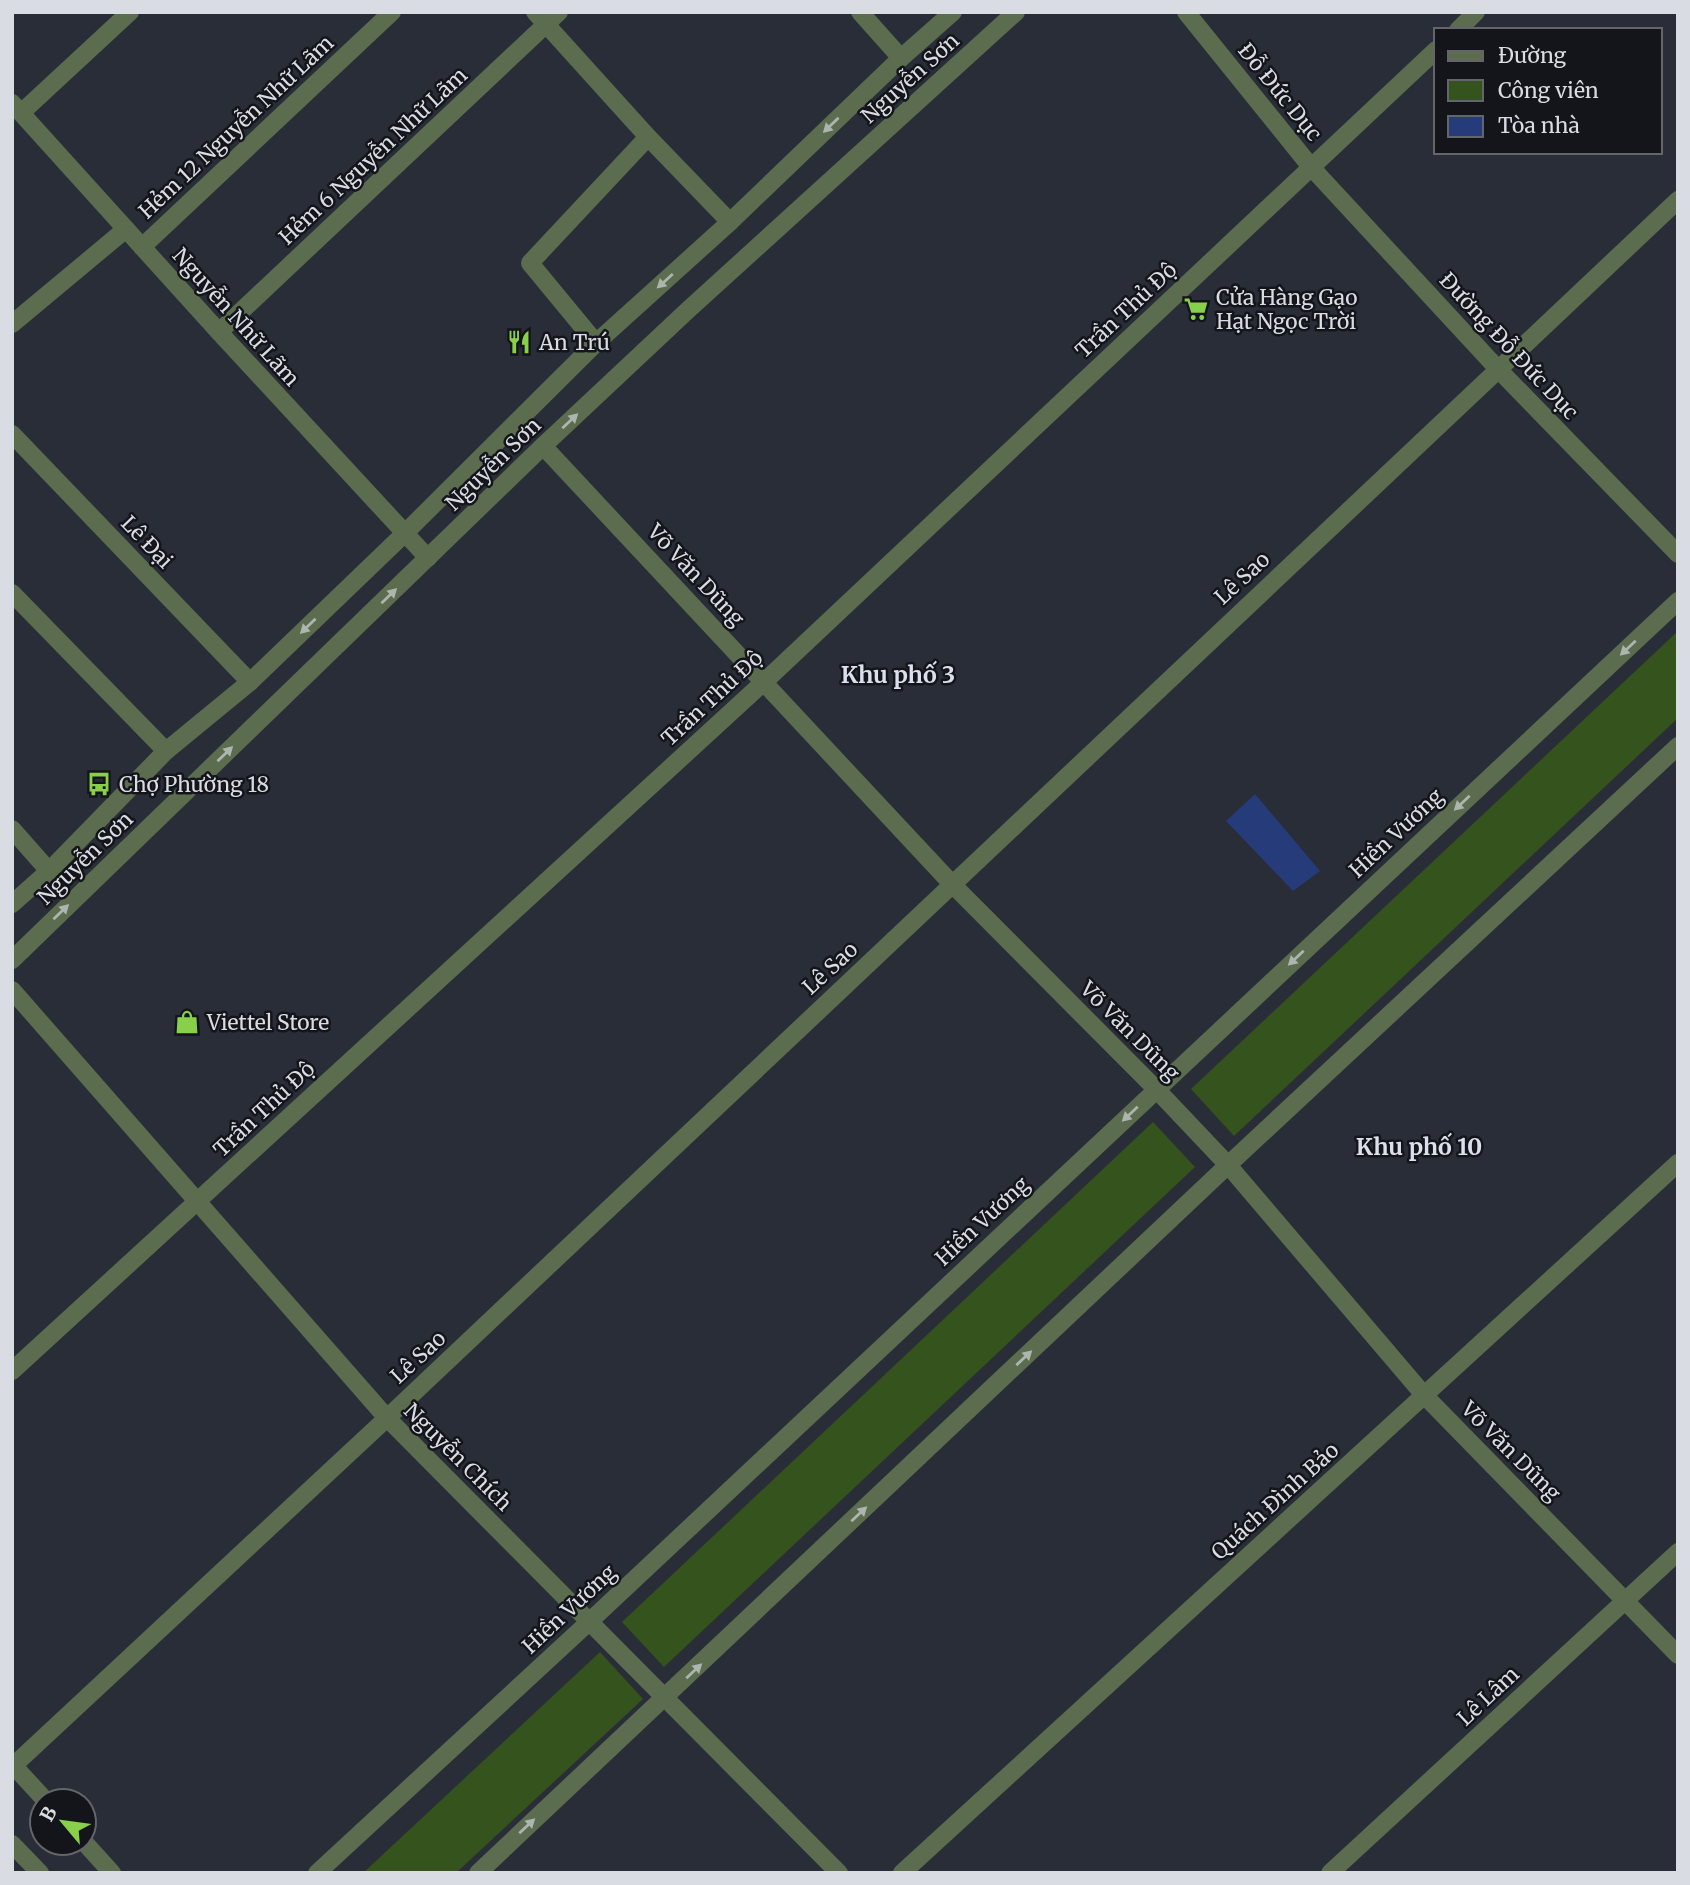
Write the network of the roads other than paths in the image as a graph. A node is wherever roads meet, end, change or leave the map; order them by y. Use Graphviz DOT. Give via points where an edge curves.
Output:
graph roads {
  1 [pos="130,12"];
  2 [pos="392,12"];
  3 [pos="860,12"];
  4 [pos="953,12"];
  5 [pos="1016,12"];
  6 [pos="1186,12"];
  7 [pos="1476,12"];
  8 [pos="547,16"];
  9 [pos="1460,28"];
  10 [pos="1434,52"];
  11 [pos="901,58"];
  12 [pos="17,108"];
  13 [pos="648,137"];
  14 [pos="1311,167"];
  15 [pos="1678,200"];
  16 [pos="730,222"];
  17 [pos="126,229"];
  18 [pos="142,247"];
  19 [pos="12,324"];
  20 [pos="219,332"];
  21 [pos="596,342"];
  22 [pos="1497,368"];
  23 [pos="12,434"];
  24 [pos="543,446"];
  25 [pos="404,534"];
  26 [pos="1678,554"];
  27 [pos="428,558"];
  28 [pos="12,593"];
  29 [pos="1678,601"];
  30 [pos="765,681"];
  31 [pos="250,682"];
  32 [pos="1678,746"];
  33 [pos="166,751"];
  34 [pos="12,829"];
  35 [pos="49,870"];
  36 [pos="952,884"];
  37 [pos="12,904"];
  38 [pos="12,960"];
  39 [pos="12,990"];
  40 [pos="1156,1089"];
  41 [pos="1678,1163"];
  42 [pos="1228,1165"];
  43 [pos="198,1200"];
  44 [pos="12,1371"];
  45 [pos="1424,1395"];
  46 [pos="387,1418"];
  47 [pos="1678,1552"];
  48 [pos="1626,1600"];
  49 [pos="589,1622"];
  50 [pos="1678,1655"];
  51 [pos="665,1698"];
  52 [pos="13,1765"];
  53 [pos="33,1787"];
  54 [pos="12,1844"];
  55 [pos="98,1857"];
  56 [pos="40,1873"];
  57 [pos="112,1873"];
  58 [pos="317,1873"];
  59 [pos="478,1873"];
  60 [pos="839,1873"];
  61 [pos="902,1873"];
  62 [pos="1330,1873"];
  1 -- 12 [label="street"];
  2 -- 18 [label="street, Hẻm 12 Nguyễn Nhữ Lãm"];
  3 -- 11 [label="street"];
  4 -- 11 [label="street, Nguyễn Sơn"];
  24 -- 5 [label="street, Nguyễn Sơn, one-way"];
  6 -- 14 [label="street, Đỗ Đức Dục"];
  7 -- 9 [label="street"];
  8 -- 13 [label="street"];
  8 -- 20 [label="street, Hẻm 6 Nguyễn Nhữ Lãm"];
  10 -- 14 [label="street, Trần Thủ Độ"];
  11 -- 16 [label="street, Nguyễn Sơn, one-way"];
  12 -- 17 [label="street, Nguyễn Nhữ Lãm"];
  13 -- 16 [label="street"];
  13 -- 21 [label="street" via="530,263"];
  14 -- 22 [label="street, Đường Đỗ Đức Dục"];
  14 -- 30 [label="street, Trần Thủ Độ"];
  15 -- 22 [label="street, Lê Sao"];
  16 -- 21 [label="street, Nguyễn Sơn, one-way"];
  17 -- 18 [label="street, Nguyễn Nhữ Lãm"];
  17 -- 19 [label="street"];
  18 -- 20 [label="street, Nguyễn Nhữ Lãm"];
  20 -- 25 [label="street, Nguyễn Nhữ Lãm"];
  21 -- 25 [label="street, Nguyễn Sơn"];
  22 -- 26 [label="street, Đường Đỗ Đức Dục"];
  22 -- 36 [label="street, Lê Sao"];
  23 -- 31 [label="street, Lê Đại"];
  24 -- 27 [label="street, Nguyễn Sơn"];
  24 -- 30 [label="street, Võ Văn Dũng"];
  25 -- 27 [label="street, Nguyễn Nhữ Lãm"];
  25 -- 31 [label="street, Nguyễn Sơn, one-way"];
  38 -- 27 [label="street, Nguyễn Sơn, one-way"];
  28 -- 33 [label="street"];
  29 -- 40 [label="street, Hiền Vương, one-way"];
  30 -- 36 [label="street, Võ Văn Dũng"];
  30 -- 43 [label="street, Trần Thủ Độ"];
  31 -- 33 [label="street, Nguyễn Sơn"];
  32 -- 42 [label="street"];
  33 -- 35 [label="street, Nguyễn Sơn"];
  34 -- 35 [label="street"];
  35 -- 37 [label="street, Nguyễn Sơn"];
  36 -- 40 [label="street, Võ Văn Dũng"];
  36 -- 46 [label="street, Lê Sao"];
  39 -- 43 [label="street, Nguyễn Chích"];
  40 -- 42 [label="street, Võ Văn Dũng"];
  40 -- 49 [label="street, Hiền Vương, one-way"];
  41 -- 45 [label="street, Quách Đình Bảo"];
  42 -- 45 [label="street, Võ Văn Dũng"];
  51 -- 42 [label="street, one-way"];
  43 -- 44 [label="street, Trần Thủ Độ"];
  43 -- 46 [label="street, Nguyễn Chích"];
  45 -- 48 [label="street, Võ Văn Dũng"];
  45 -- 61 [label="street, Quách Đình Bảo"];
  46 -- 49 [label="street, Nguyễn Chích"];
  46 -- 52 [label="street, Lê Sao"];
  47 -- 48 [label="street, Lê Lâm"];
  48 -- 50 [label="street, Võ Văn Dũng"];
  48 -- 62 [label="street, Lê Lâm"];
  49 -- 51 [label="street, Nguyễn Chích"];
  49 -- 58 [label="street, Hiền Vương"];
  59 -- 51 [label="street, one-way"];
  51 -- 60 [label="street, Nguyễn Chích"];
  52 -- 53 [label="street"];
  54 -- 56 [label="street"];
  55 -- 57 [label="street"];
}
